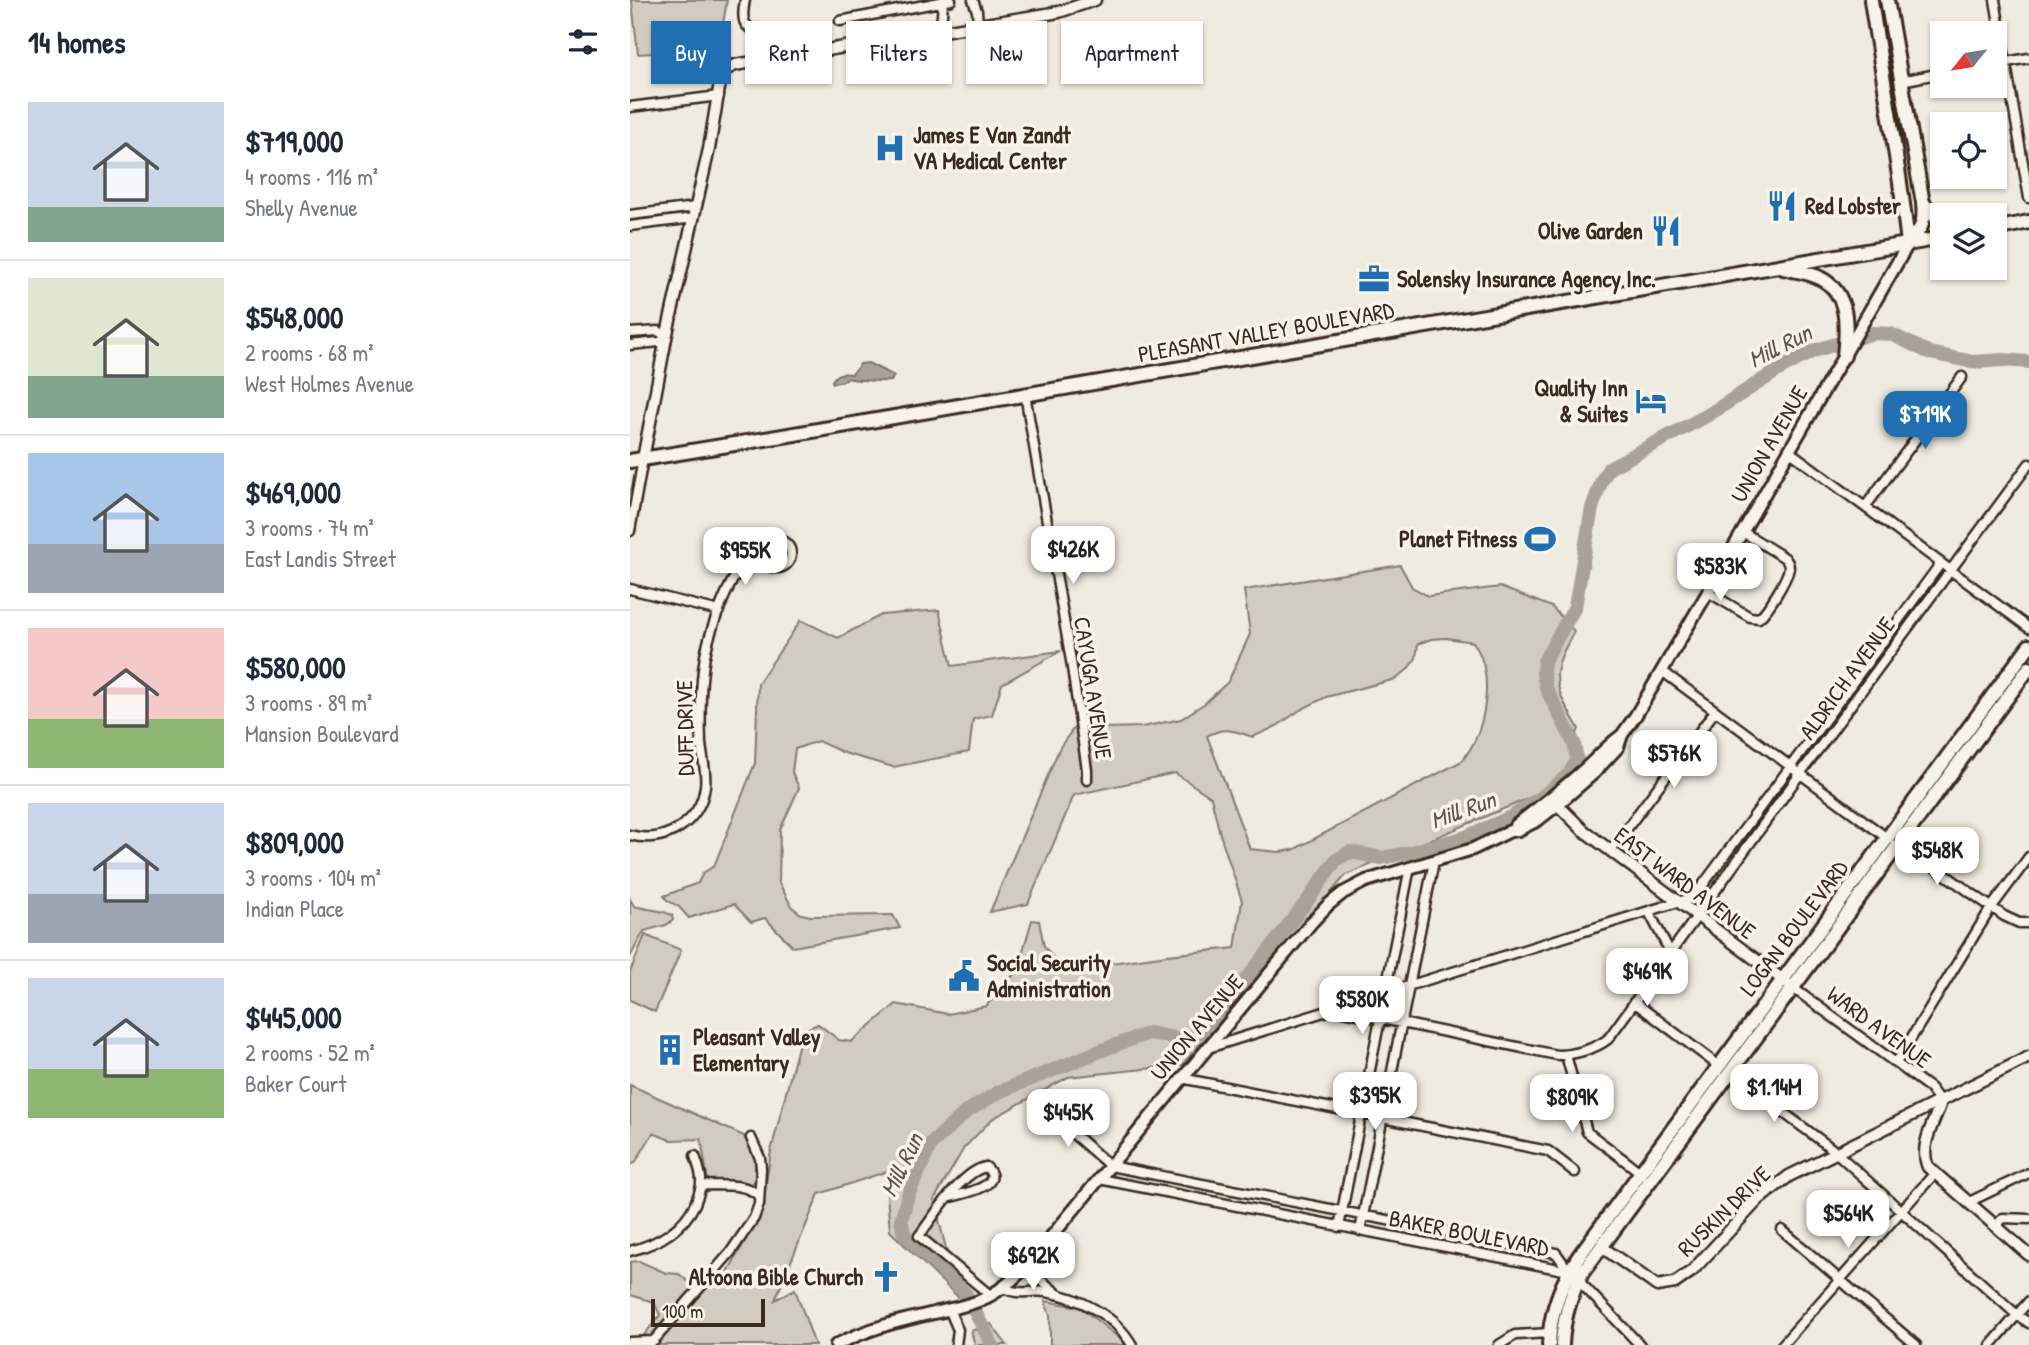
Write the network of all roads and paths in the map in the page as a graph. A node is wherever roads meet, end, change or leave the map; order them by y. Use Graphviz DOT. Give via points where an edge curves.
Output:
graph roads {
  1 [pos="746,0"];
  2 [pos="973,0"];
  3 [pos="1095,0"];
  4 [pos="1871,0"];
  5 [pos="1887,0"];
  6 [pos="1995,0"];
  7 [pos="946,1"];
  8 [pos="840,21"];
  9 [pos="943,21"];
  10 [pos="978,21"];
  11 [pos="998,21"];
  12 [pos="1999,21"];
  13 [pos="745,25"];
  14 [pos="2029,58"];
  15 [pos="2007,62"];
  16 [pos="745,63"];
  17 [pos="2007,68"];
  18 [pos="1930,75"];
  19 [pos="1901,81"];
  20 [pos="1883,83"];
  21 [pos="719,96"];
  22 [pos="630,107"];
  23 [pos="2029,198"];
  24 [pos="1923,203"];
  25 [pos="1930,211"];
  26 [pos="695,213"];
  27 [pos="630,215"];
  28 [pos="2029,222"];
  29 [pos="630,226"];
  30 [pos="2007,227"];
  31 [pos="1930,240"];
  32 [pos="1908,244"];
  33 [pos="1776,267"];
  34 [pos="630,333"];
  35 [pos="666,338"];
  36 [pos="630,345"];
  37 [pos="1846,351"];
  38 [pos="1962,377"];
  39 [pos="1025,394"];
  40 [pos="1789,451"];
  41 [pos="636,460"];
  42 [pos="2029,464"];
  43 [pos="1864,507"];
  44 [pos="630,531"];
  45 [pos="1743,532"];
  46 [pos="763,552"];
  47 [pos="1941,563"];
  48 [pos="1950,570"];
  49 [pos="630,589"];
  50 [pos="1708,593"];
  51 [pos="719,611"];
  52 [pos="2029,628"];
  53 [pos="2029,646"];
  54 [pos="2029,668"];
  55 [pos="1662,671"];
  56 [pos="1715,711"];
  57 [pos="1791,767"];
  58 [pos="1800,774"];
  59 [pos="1087,780"];
  60 [pos="1554,802"];
  61 [pos="630,835"];
  62 [pos="1887,838"];
  63 [pos="1900,843"];
  64 [pos="1610,851"];
  65 [pos="2029,857"];
  66 [pos="1434,861"];
  67 [pos="1410,867"];
  68 [pos="1679,903"];
  69 [pos="1991,908"];
  70 [pos="1649,912"];
  71 [pos="1697,916"];
  72 [pos="2029,923"];
  73 [pos="1670,952"];
  74 [pos="1782,979"];
  75 [pos="1409,986"];
  76 [pos="1793,988"];
  77 [pos="1386,993"];
  78 [pos="1634,1002"];
  79 [pos="1333,1009"];
  80 [pos="1380,1019"];
  81 [pos="1402,1023"];
  82 [pos="1208,1048"];
  83 [pos="1566,1055"];
  84 [pos="2029,1057"];
  85 [pos="1896,1063"];
  86 [pos="1724,1070"];
  87 [pos="1181,1079"];
  88 [pos="1940,1100"];
  89 [pos="1045,1110"];
  90 [pos="1362,1115"];
  91 [pos="1382,1119"];
  92 [pos="751,1138"];
  93 [pos="1836,1152"];
  94 [pos="695,1156"];
  95 [pos="1110,1166"];
  96 [pos="1575,1172"];
  97 [pos="1640,1172"];
  98 [pos="1935,1173"];
  99 [pos="2029,1173"];
  100 [pos="1099,1179"];
  101 [pos="702,1185"];
  102 [pos="758,1195"];
  103 [pos="950,1197"];
  104 [pos="1969,1202"];
  105 [pos="1342,1211"];
  106 [pos="1901,1212"];
  107 [pos="1363,1215"];
  108 [pos="2029,1219"];
  109 [pos="1996,1226"];
  110 [pos="1339,1227"];
  111 [pos="1782,1230"];
  112 [pos="1360,1231"];
  113 [pos="1526,1247"];
  114 [pos="1602,1247"];
  115 [pos="630,1251"];
  116 [pos="2029,1255"];
  117 [pos="1523,1263"];
  118 [pos="1026,1267"];
  119 [pos="1574,1276"];
  120 [pos="1841,1279"];
  121 [pos="1003,1288"];
  122 [pos="990,1296"];
  123 [pos="1060,1296"];
  124 [pos="2029,1301"];
  125 [pos="949,1309"];
  126 [pos="2017,1315"];
  127 [pos="2029,1323"];
  128 [pos="1549,1339"];
  129 [pos="630,1342"];
  130 [pos="652,1343"];
  131 [pos="836,1345"];
  132 [pos="956,1345"];
  133 [pos="1132,1345"];
  134 [pos="1499,1345"];
  135 [pos="1562,1345"];
  136 [pos="1640,1345"];
  137 [pos="1782,1345"];
  138 [pos="1916,1345"];
  139 [pos="1991,1345"];
  1 -- 13 [label="street"];
  2 -- 10 [label="street"];
  3 -- 11 [label="street" via="1059,12"];
  4 -- 20 [label="main road"];
  5 -- 19 [label="main road"];
  6 -- 12 [label="street"];
  7 -- 8 [label="street"];
  7 -- 9 [label="street"];
  14 -- 15 [label="street"];
  16 -- 21 [label="street" via="725,70"];
  17 -- 23 [label="street"];
  18 -- 19 [label="street"];
  19 -- 20 [label="main road"];
  19 -- 24 [label="main road"];
  20 -- 32 [label="main road"];
  21 -- 22 [label="street"];
  21 -- 26 [label="street"];
  24 -- 25 [label="main road"];
  24 -- 32 [label="main road" via="1923,225"];
  26 -- 27 [label="street"];
  26 -- 29 [label="street"];
  26 -- 35 [label="street"];
  28 -- 30 [label="main road"];
  31 -- 32 [label="main road, PLEASANT VALLEY BOULEVARD"];
  32 -- 33 [label="main road, PLEASANT VALLEY BOULEVARD"];
  32 -- 37 [label="main road, UNION AVENUE"];
  33 -- 37 [label="main road" via="1810,274 1835,290 1845,311"];
  33 -- 39 [label="main road, PLEASANT VALLEY BOULEVARD"];
  34 -- 35 [label="street" via="659,331"];
  35 -- 36 [label="street"];
  35 -- 41 [label="street"];
  37 -- 40 [label="main road, UNION AVENUE"];
  38 -- 43 [label="street"];
  39 -- 41 [label="main road, PLEASANT VALLEY BOULEVARD"];
  39 -- 59 [label="street, CAYUGA AVENUE"];
  40 -- 43 [label="street"];
  40 -- 45 [label="main road, UNION AVENUE"];
  41 -- 44 [label="street"];
  42 -- 48 [label="street, ALDRICH AVENUE"];
  43 -- 47 [label="street"];
  45 -- 50 [label="main road, UNION AVENUE"];
  45 -- 50 [label="street" via="1789,564 1766,612 1759,618 1750,617"];
  46 -- 51 [label="street, DUFF DRIVE" via="751,556 739,571"];
  47 -- 48 [label="street"];
  47 -- 57 [label="street, ALDRICH AVENUE"];
  48 -- 52 [label="street"];
  48 -- 58 [label="street, ALDRICH AVENUE"];
  49 -- 51 [label="street"];
  50 -- 55 [label="main road, UNION AVENUE"];
  51 -- 61 [label="street, DUFF DRIVE" via="706,651 702,690 706,784 701,803 688,821 669,833 647,838"];
  53 -- 62 [label="main road, LOGAN BOULEVARD"];
  54 -- 63 [label="main road, LOGAN BOULEVARD"];
  55 -- 56 [label="street"];
  55 -- 60 [label="main road, UNION AVENUE" via="1622,735"];
  56 -- 57 [label="street"];
  56 -- 64 [label="street"];
  57 -- 58 [label="street"];
  57 -- 68 [label="street, ALDRICH AVENUE" via="1694,897"];
  58 -- 62 [label="street"];
  58 -- 71 [label="street, ALDRICH AVENUE"];
  60 -- 64 [label="street, EAST WARD AVENUE"];
  60 -- 66 [label="main road, UNION AVENUE" via="1510,831"];
  62 -- 74 [label="main road, LOGAN BOULEVARD"];
  63 -- 69 [label="street"];
  63 -- 76 [label="main road, LOGAN BOULEVARD"];
  64 -- 68 [label="street, EAST WARD AVENUE"];
  65 -- 69 [label="street"];
  66 -- 67 [label="main road, UNION AVENUE"];
  66 -- 75 [label="street"];
  67 -- 77 [label="street"];
  67 -- 82 [label="main road, UNION AVENUE" via="1366,881 1328,905"];
  68 -- 70 [label="street"];
  68 -- 71 [label="street, EAST WARD AVENUE"];
  69 -- 72 [label="street" via="2019,923"];
  69 -- 85 [label="street"];
  70 -- 73 [label="street"];
  70 -- 75 [label="street"];
  71 -- 73 [label="street, ALDRICH AVENUE"];
  71 -- 74 [label="street, EAST WARD AVENUE"];
  73 -- 78 [label="street, ALDRICH AVENUE"];
  74 -- 76 [label="street, EAST WARD AVENUE"];
  74 -- 86 [label="main road, LOGAN BOULEVARD"];
  75 -- 77 [label="street"];
  75 -- 81 [label="street"];
  76 -- 85 [label="street, WARD AVENUE"];
  76 -- 86 [label="main road, LOGAN BOULEVARD"];
  77 -- 79 [label="street"];
  77 -- 80 [label="street"];
  78 -- 83 [label="street, ALDRICH AVENUE" via="1608,1039"];
  78 -- 86 [label="street"];
  79 -- 80 [label="street"];
  79 -- 82 [label="street"];
  80 -- 81 [label="street"];
  80 -- 90 [label="street"];
  81 -- 83 [label="street"];
  81 -- 91 [label="street"];
  82 -- 87 [label="main road, UNION AVENUE"];
  83 -- 97 [label="street" via="1587,1132"];
  84 -- 88 [label="street, RUSKIN DRIVE"];
  85 -- 88 [label="street, WARD AVENUE"];
  86 -- 93 [label="street"];
  86 -- 97 [label="main road, LOGAN BOULEVARD"];
  86 -- 114 [label="main road, LOGAN BOULEVARD"];
  87 -- 90 [label="street"];
  87 -- 95 [label="main road, UNION AVENUE"];
  88 -- 93 [label="street, RUSKIN DRIVE"];
  88 -- 98 [label="street" via="1924,1152"];
  89 -- 95 [label="street"];
  90 -- 91 [label="street"];
  90 -- 105 [label="street"];
  91 -- 96 [label="street" via="1548,1152"];
  91 -- 107 [label="street"];
  92 -- 102 [label="street" via="760,1158"];
  93 -- 106 [label="street"];
  93 -- 114 [label="street, RUSKIN DRIVE" via="1789,1176 1758,1199 1675,1283 1657,1286"];
  94 -- 101 [label="street"];
  95 -- 100 [label="main road, UNION AVENUE"];
  95 -- 105 [label="street, BAKER BOULEVARD"];
  97 -- 119 [label="main road, LOGAN BOULEVARD"];
  98 -- 104 [label="street"];
  98 -- 106 [label="street"];
  99 -- 104 [label="street"];
  100 -- 110 [label="street, BAKER BOULEVARD"];
  100 -- 118 [label="main road, UNION AVENUE"];
  101 -- 102 [label="street" via="745,1187"];
  101 -- 115 [label="street" via="692,1210 676,1229"];
  102 -- 130 [label="street" via="759,1204 744,1235"];
  103 -- 103 [label="street" via="983,1186 990,1181 990,1170 981,1167 972,1173"];
  103 -- 122 [label="street" via="919,1236"];
  104 -- 109 [label="street"];
  105 -- 107 [label="street, BAKER BOULEVARD"];
  105 -- 110 [label="street"];
  106 -- 120 [label="street"];
  106 -- 126 [label="street"];
  107 -- 112 [label="street"];
  107 -- 113 [label="street, BAKER BOULEVARD"];
  108 -- 109 [label="street" via="2003,1218"];
  109 -- 116 [label="street"];
  110 -- 112 [label="street, BAKER BOULEVARD"];
  111 -- 120 [label="street"];
  112 -- 117 [label="street, BAKER BOULEVARD"];
  113 -- 117 [label="street"];
  113 -- 119 [label="street, BAKER BOULEVARD" via="1556,1253"];
  114 -- 119 [label="main road, LOGAN BOULEVARD"];
  117 -- 119 [label="street, BAKER BOULEVARD"];
  118 -- 121 [label="main road, UNION AVENUE"];
  118 -- 123 [label="street"];
  119 -- 128 [label="main road" via="1554,1307"];
  119 -- 135 [label="main road"];
  119 -- 136 [label="street"];
  120 -- 137 [label="street"];
  120 -- 138 [label="street"];
  121 -- 122 [label="main road, UNION AVENUE"];
  121 -- 123 [label="street" via="1016,1294"];
  122 -- 125 [label="main road, UNION AVENUE"];
  123 -- 133 [label="street" via="1112,1320"];
  124 -- 126 [label="street"];
  125 -- 131 [label="main road, UNION AVENUE" via="876,1326"];
  125 -- 132 [label="street" via="958,1330"];
  126 -- 127 [label="street"];
  126 -- 139 [label="street"];
  128 -- 134 [label="street" via="1516,1335"];
  129 -- 130 [label="street"];
}
